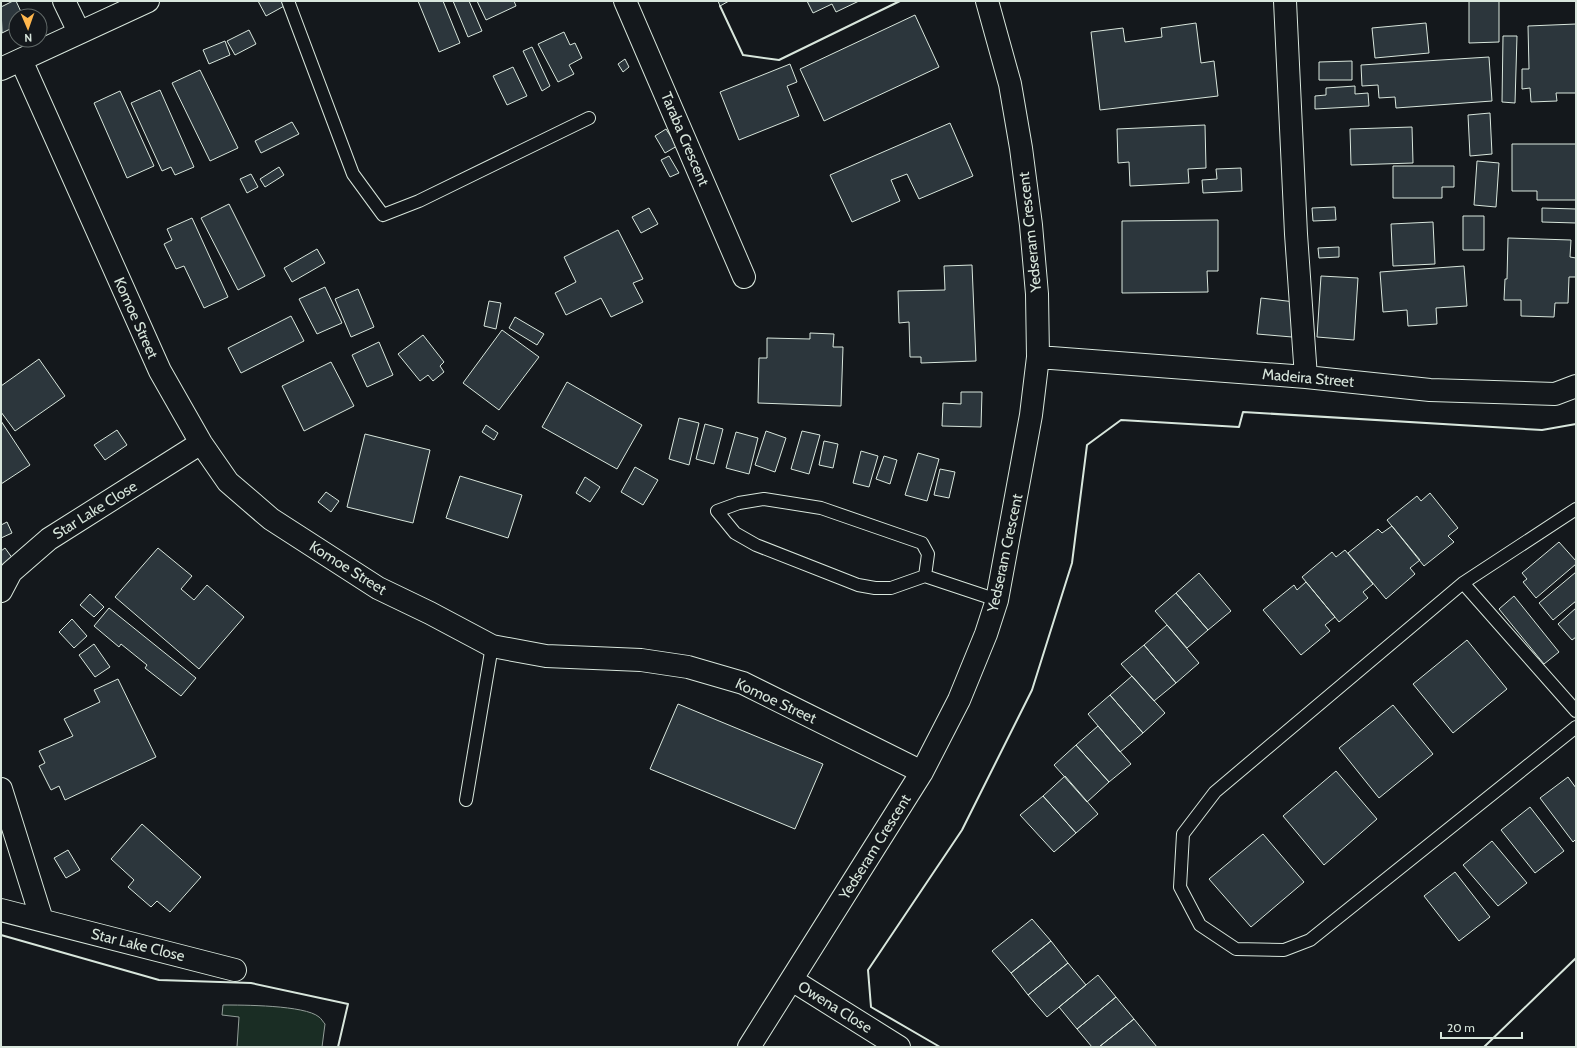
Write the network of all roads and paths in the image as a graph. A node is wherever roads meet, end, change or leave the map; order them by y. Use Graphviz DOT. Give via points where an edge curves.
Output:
graph roads {
  1 [pos="64,1"];
  2 [pos="148,1"];
  3 [pos="288,1"];
  4 [pos="625,1"];
  5 [pos="987,1"];
  6 [pos="1285,1"];
  7 [pos="79,32"];
  8 [pos="20,60"];
  9 [pos="1,69"];
  10 [pos="589,118"];
  11 [pos="744,277"];
  12 [pos="1038,357"];
  13 [pos="1306,377"];
  14 [pos="1576,386"];
  15 [pos="201,443"];
  16 [pos="1576,509"];
  17 [pos="925,576"];
  18 [pos="1463,583"];
  19 [pos="1,591"];
  20 [pos="997,600"];
  21 [pos="492,646"];
  22 [pos="1576,711"];
  23 [pos="1576,727"];
  24 [pos="922,772"];
  25 [pos="1,789"];
  26 [pos="466,800"];
  27 [pos="1,910"];
  28 [pos="42,920"];
  29 [pos="235,970"];
  30 [pos="792,980"];
  31 [pos="749,1047"];
  32 [pos="898,1047"];
  1 -- 7 [label="street"];
  2 -- 7 [label="street"];
  3 -- 10 [label="lane" via="353,174 383,215"];
  4 -- 11 [label="street, Taraba Crescent"];
  5 -- 12 [label="street, Yedseram Crescent" via="1010,84 1021,148 1037,294"];
  6 -- 13 [label="street" via="1296,234"];
  7 -- 8 [label="street"];
  8 -- 9 [label="street"];
  8 -- 15 [label="street, Komoe Street" via="160,371"];
  12 -- 13 [label="street, Madeira Street"];
  12 -- 20 [label="street, Yedseram Crescent" via="1030,422"];
  13 -- 14 [label="street, Madeira Street" via="1430,390 1555,394"];
  15 -- 19 [label="street, Star Lake Close" via="49,539 11,572"];
  15 -- 21 [label="street, Komoe Street" via="228,482 271,519 378,588"];
  16 -- 18 [label="lane"];
  17 -- 17 [label="lane" via="891,588 858,585 756,545 735,533 716,511 739,503 764,499 822,508 922,543 928,554"];
  17 -- 20 [label="lane"];
  18 -- 22 [label="lane"];
  18 -- 23 [label="lane" via="1215,792 1183,834 1180,887 1200,925 1236,949 1284,950 1310,940"];
  20 -- 24 [label="street, Yedseram Crescent" via="959,700"];
  21 -- 24 [label="street, Komoe Street" via="546,656 641,660 695,669 743,683"];
  21 -- 26 [label="lane"];
  24 -- 30 [label="street, Yedseram Crescent"];
  25 -- 28 [label="street"];
  27 -- 28 [label="street, Star Lake Close"];
  28 -- 29 [label="street, Star Lake Close"];
  30 -- 31 [label="street, Yedseram Crescent"];
  30 -- 32 [label="street, Owena Close"];
}
